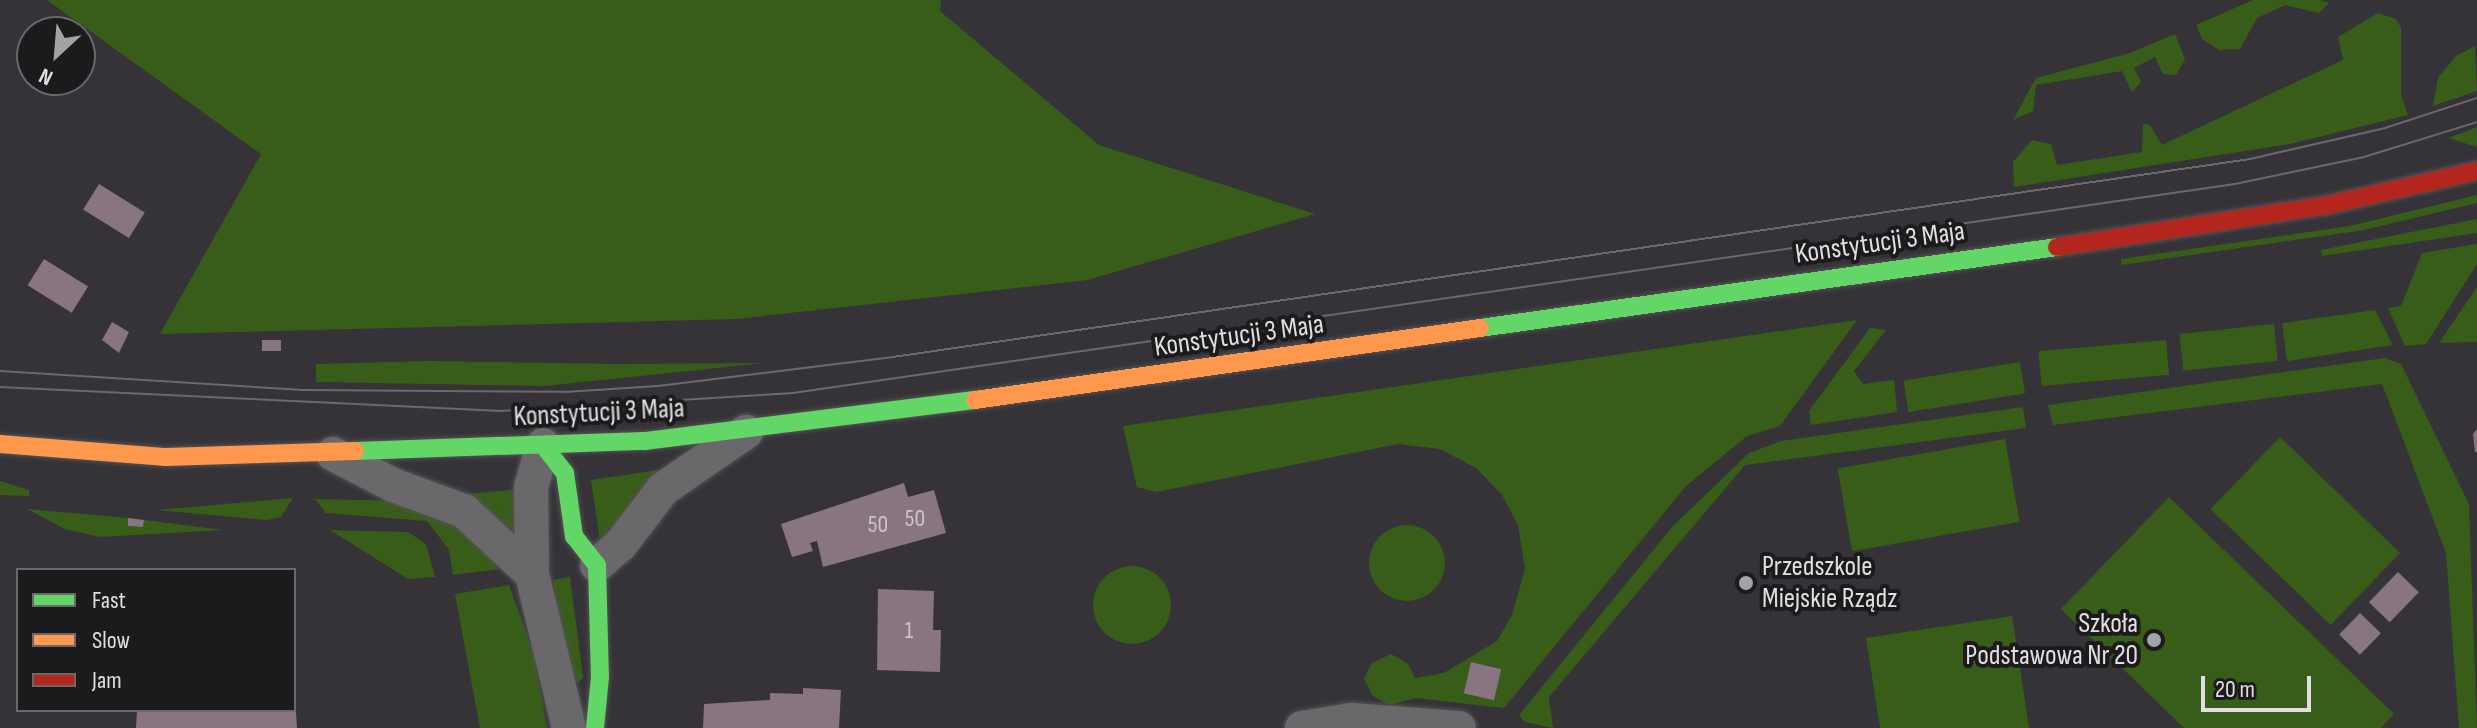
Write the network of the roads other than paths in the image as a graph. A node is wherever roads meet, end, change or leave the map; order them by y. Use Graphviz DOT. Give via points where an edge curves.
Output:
graph roads {
  1 [pos="2477,171"];
  2 [pos="746,432"];
  3 [pos="0,444"];
  4 [pos="543,445"];
  5 [pos="333,454"];
  6 [pos="597,565"];
  7 [pos="532,574"];
  8 [pos="569,728"];
  9 [pos="595,728"];
  10 [pos="1302,728"];
  11 [pos="1459,728"];
  1 -- 2 [label="street, Konstytucji 3 Maja" via="2328,205 2107,239"];
  2 -- 4 [label="street, Konstytucji 3 Maja"];
  2 -- 6 [label="street" via="663,489 621,544"];
  3 -- 5 [label="street, Konstytucji 3 Maja" via="166,457"];
  4 -- 5 [label="street, Konstytucji 3 Maja"];
  4 -- 6 [label="street" via="565,473 574,536"];
  4 -- 7 [label="street" via="531,487"];
  5 -- 7 [label="street" via="393,485 464,511"];
  6 -- 9 [label="street" via="600,677"];
  7 -- 8 [label="street"];
  10 -- 11 [label="street" via="1351,720"];
}
